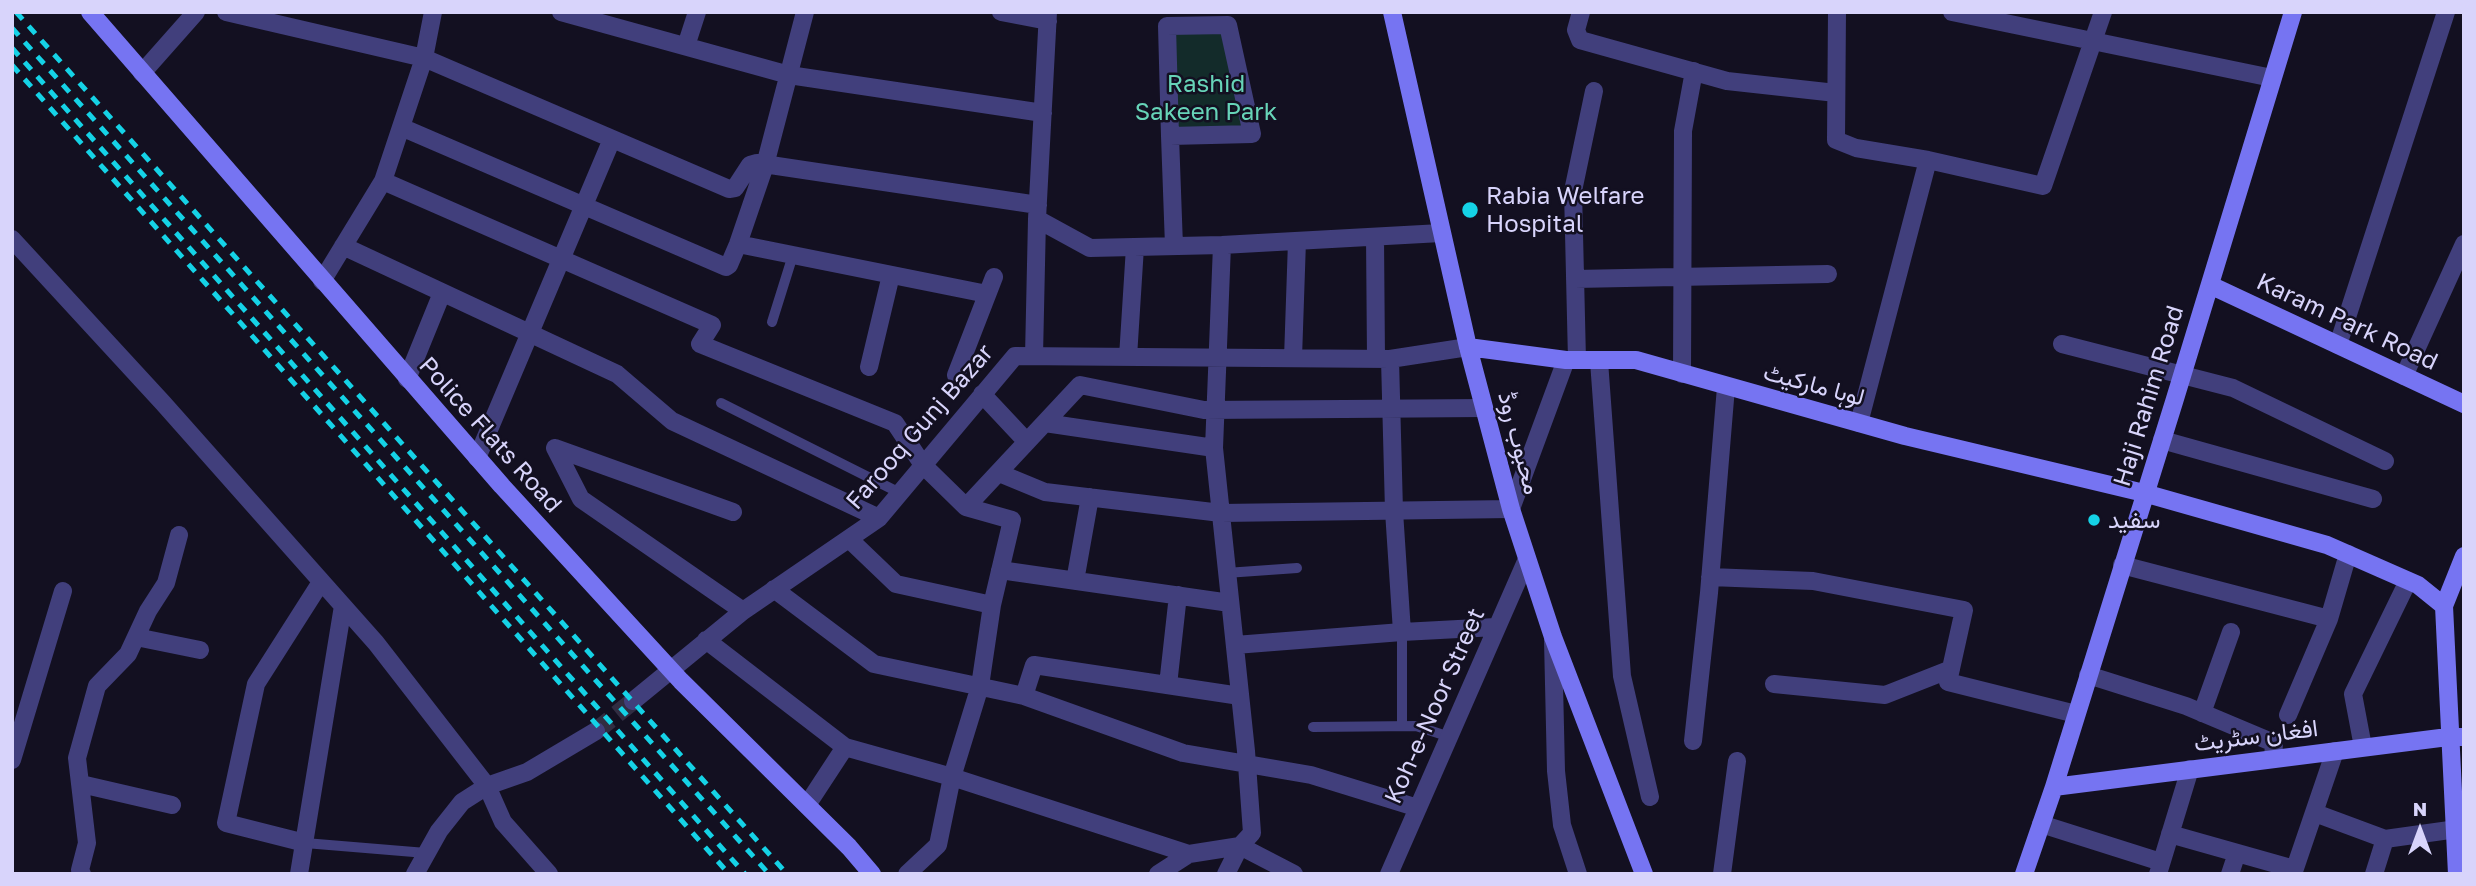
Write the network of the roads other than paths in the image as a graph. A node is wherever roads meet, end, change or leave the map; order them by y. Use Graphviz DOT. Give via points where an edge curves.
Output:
graph roads {
  1 [pos="90,12"];
  2 [pos="196,12"];
  3 [pos="226,12"];
  4 [pos="433,12"];
  5 [pos="561,12"];
  6 [pos="697,12"];
  7 [pos="805,12"];
  8 [pos="1000,12"];
  9 [pos="1392,12"];
  10 [pos="1581,12"];
  11 [pos="1837,12"];
  12 [pos="1952,12"];
  13 [pos="2103,12"];
  14 [pos="2293,12"];
  15 [pos="2446,12"];
  16 [pos="590,16"];
  17 [pos="1048,17"];
  18 [pos="2093,41"];
  19 [pos="686,46"];
  20 [pos="424,58"];
  21 [pos="1694,71"];
  22 [pos="142,73"];
  23 [pos="789,75"];
  24 [pos="2272,78"];
  25 [pos="1594,91"];
  26 [pos="1836,93"];
  27 [pos="1043,113"];
  28 [pos="401,127"];
  29 [pos="1170,136"];
  30 [pos="612,139"];
  31 [pos="1928,160"];
  32 [pos="765,165"];
  33 [pos="383,181"];
  34 [pos="583,207"];
  35 [pos="1038,212"];
  36 [pos="1441,233"];
  37 [pos="1375,237"];
  38 [pos="12,239"];
  39 [pos="1297,241"];
  40 [pos="738,244"];
  41 [pos="1222,244"];
  42 [pos="2464,244"];
  43 [pos="343,246"];
  44 [pos="1174,246"];
  45 [pos="1135,247"];
  46 [pos="793,255"];
  47 [pos="561,259"];
  48 [pos="1828,274"];
  49 [pos="891,275"];
  50 [pos="1682,277"];
  51 [pos="1575,279"];
  52 [pos="322,281"];
  53 [pos="2210,285"];
  54 [pos="442,293"];
  55 [pos="772,322"];
  56 [pos="529,333"];
  57 [pos="2063,344"];
  58 [pos="2338,345"];
  59 [pos="1468,347"];
  60 [pos="1034,356"];
  61 [pos="1129,357"];
  62 [pos="1293,358"];
  63 [pos="1217,359"];
  64 [pos="1383,359"];
  65 [pos="1572,360"];
  66 [pos="1599,361"];
  67 [pos="869,367"];
  68 [pos="1682,374"];
  69 [pos="956,375"];
  70 [pos="2404,376"];
  71 [pos="2182,377"];
  72 [pos="408,379"];
  73 [pos="1726,387"];
  74 [pos="982,394"];
  75 [pos="721,403"];
  76 [pos="2464,404"];
  77 [pos="1484,408"];
  78 [pos="1391,409"];
  79 [pos="1215,410"];
  80 [pos="1045,423"];
  81 [pos="1859,423"];
  82 [pos="2162,440"];
  83 [pos="1027,442"];
  84 [pos="1214,448"];
  85 [pos="477,458"];
  86 [pos="2385,461"];
  87 [pos="923,465"];
  88 [pos="999,472"];
  89 [pos="900,493"];
  90 [pos="2144,493"];
  91 [pos="1090,497"];
  92 [pos="2373,499"];
  93 [pos="966,507"];
  94 [pos="1511,509"];
  95 [pos="1394,511"];
  96 [pos="733,512"];
  97 [pos="1221,513"];
  98 [pos="879,518"];
  99 [pos="179,535"];
  100 [pos="849,539"];
  101 [pos="2348,554"];
  102 [pos="2464,556"];
  103 [pos="1527,559"];
  104 [pos="2122,565"];
  105 [pos="1297,568"];
  106 [pos="1000,570"];
  107 [pos="1226,573"];
  108 [pos="1710,577"];
  109 [pos="1075,581"];
  110 [pos="2408,581"];
  111 [pos="321,582"];
  112 [pos="774,589"];
  113 [pos="64,591"];
  114 [pos="1178,595"];
  115 [pos="1230,603"];
  116 [pos="992,605"];
  117 [pos="343,606"];
  118 [pos="2444,606"];
  119 [pos="743,611"];
  120 [pos="2329,619"];
  121 [pos="1496,627"];
  122 [pos="1402,632"];
  123 [pos="2231,632"];
  124 [pos="136,637"];
  125 [pos="1553,637"];
  126 [pos="706,640"];
  127 [pos="1235,645"];
  128 [pos="200,650"];
  129 [pos="1951,669"];
  130 [pos="671,670"];
  131 [pos="2088,675"];
  132 [pos="1774,684"];
  133 [pos="1168,685"];
  134 [pos="980,686"];
  135 [pos="1024,696"];
  136 [pos="1240,696"];
  137 [pos="633,701"];
  138 [pos="2202,713"];
  139 [pos="2076,714"];
  140 [pos="2288,715"];
  141 [pos="1402,726"];
  142 [pos="1313,727"];
  143 [pos="596,731"];
  144 [pos="1450,737"];
  145 [pos="2456,737"];
  146 [pos="1693,741"];
  147 [pos="845,747"];
  148 [pos="2363,747"];
  149 [pos="2335,751"];
  150 [pos="2273,759"];
  151 [pos="12,760"];
  152 [pos="1737,761"];
  153 [pos="1247,764"];
  154 [pos="2190,769"];
  155 [pos="952,777"];
  156 [pos="81,784"];
  157 [pos="487,786"];
  158 [pos="2054,787"];
  159 [pos="1650,797"];
  160 [pos="172,805"];
  161 [pos="807,805"];
  162 [pos="1418,808"];
  163 [pos="2315,813"];
  164 [pos="2041,824"];
  165 [pos="2459,829"];
  166 [pos="2170,834"];
  167 [pos="2385,839"];
  168 [pos="305,843"];
  169 [pos="1240,846"];
  170 [pos="1189,853"];
  171 [pos="2237,853"];
  172 [pos="423,867"];
  173 [pos="2160,868"];
  174 [pos="2293,872"];
  175 [pos="82,874"];
  176 [pos="299,874"];
  177 [pos="549,874"];
  178 [pos="872,874"];
  179 [pos="907,874"];
  180 [pos="1158,874"];
  181 [pos="1226,874"];
  182 [pos="1294,874"];
  183 [pos="1389,874"];
  184 [pos="1578,874"];
  185 [pos="1644,874"];
  186 [pos="1722,874"];
  187 [pos="2024,874"];
  188 [pos="2230,874"];
  189 [pos="2374,874"];
  190 [pos="2457,874"];
  1 -- 22 [label="street, Police Flats Road"];
  2 -- 22 [label="street"];
  3 -- 20 [label="street"];
  4 -- 20 [label="street"];
  5 -- 16 [label="street"];
  6 -- 19 [label="street"];
  7 -- 23 [label="street"];
  8 -- 17 [label="street"];
  9 -- 36 [label="street, محبوب روڈ"];
  10 -- 21 [label="street" via="1576,30 1580,40"];
  11 -- 26 [label="street"];
  12 -- 18 [label="street"];
  13 -- 18 [label="street"];
  14 -- 24 [label="street, Haji Rahim Road"];
  15 -- 58 [label="street"];
  16 -- 19 [label="street"];
  17 -- 27 [label="street"];
  18 -- 24 [label="street"];
  18 -- 31 [label="street" via="2043,186"];
  19 -- 23 [label="street"];
  20 -- 28 [label="street"];
  20 -- 30 [label="street"];
  21 -- 26 [label="street" via="1727,81"];
  21 -- 50 [label="street" via="1683,131"];
  22 -- 52 [label="street, Police Flats Road"];
  23 -- 27 [label="street"];
  23 -- 32 [label="street"];
  24 -- 53 [label="street, Haji Rahim Road"];
  25 -- 51 [label="street" via="1573,191"];
  26 -- 31 [label="street" via="1836,140 1856,148"];
  27 -- 35 [label="street"];
  28 -- 33 [label="street"];
  28 -- 34 [label="street"];
  29 -- 29 [label="street" via="1167,26 1228,25 1252,134"];
  29 -- 44 [label="street"];
  30 -- 32 [label="street" via="729,189 735,188 753,163"];
  30 -- 34 [label="street"];
  31 -- 81 [label="street"];
  32 -- 35 [label="street"];
  32 -- 40 [label="street"];
  33 -- 43 [label="street"];
  33 -- 47 [label="street"];
  34 -- 40 [label="street" via="722,266 729,265"];
  34 -- 47 [label="street"];
  35 -- 45 [label="street" via="1090,248"];
  35 -- 60 [label="street"];
  36 -- 37 [label="street"];
  36 -- 59 [label="street, محبوب روڈ"];
  37 -- 39 [label="street"];
  37 -- 64 [label="street"];
  38 -- 111 [label="street"];
  39 -- 41 [label="street"];
  39 -- 62 [label="street"];
  40 -- 46 [label="street"];
  41 -- 44 [label="street"];
  41 -- 63 [label="street"];
  42 -- 70 [label="street"];
  43 -- 52 [label="street"];
  43 -- 54 [label="street"];
  44 -- 45 [label="street"];
  45 -- 61 [label="street"];
  46 -- 49 [label="street"];
  46 -- 55 [label="lane"];
  47 -- 56 [label="street"];
  47 -- 87 [label="street" via="712,325 700,344 895,423"];
  48 -- 50 [label="street"];
  49 -- 67 [label="street"];
  49 -- 69 [label="street" via="990,285"];
  50 -- 51 [label="street"];
  50 -- 68 [label="street"];
  51 -- 65 [label="street"];
  52 -- 72 [label="street, Police Flats Road"];
  53 -- 58 [label="street, Karam Park Road"];
  53 -- 71 [label="street, Haji Rahim Road"];
  54 -- 56 [label="street"];
  54 -- 72 [label="street"];
  56 -- 85 [label="street"];
  56 -- 98 [label="street" via="617,374 672,421"];
  57 -- 71 [label="street"];
  58 -- 70 [label="street, Karam Park Road"];
  59 -- 64 [label="street, Farooq Gunj Bazar"];
  59 -- 65 [label="street, لوہا مارکیٹ"];
  59 -- 77 [label="street, محبوب روڈ"];
  60 -- 61 [label="street, Farooq Gunj Bazar"];
  60 -- 74 [label="street, Farooq Gunj Bazar" via="1015,356"];
  61 -- 63 [label="street, Farooq Gunj Bazar"];
  62 -- 63 [label="street, Farooq Gunj Bazar"];
  62 -- 64 [label="street, Farooq Gunj Bazar"];
  63 -- 79 [label="street"];
  64 -- 78 [label="street"];
  65 -- 66 [label="street, لوہا مارکیٹ"];
  65 -- 94 [label="street"];
  66 -- 68 [label="street, لوہا مارکیٹ" via="1636,360"];
  66 -- 159 [label="street" via="1622,676"];
  68 -- 73 [label="street, لوہا مارکیٹ"];
  70 -- 76 [label="street, Karam Park Road"];
  71 -- 82 [label="street, Haji Rahim Road"];
  71 -- 86 [label="street" via="2233,388"];
  72 -- 85 [label="street, Police Flats Road"];
  73 -- 81 [label="street, لوہا مارکیٹ"];
  73 -- 108 [label="street"];
  74 -- 83 [label="street"];
  74 -- 87 [label="street, Farooq Gunj Bazar"];
  75 -- 89 [label="lane"];
  77 -- 78 [label="street"];
  77 -- 94 [label="street, محبوب روڈ"];
  78 -- 79 [label="street"];
  78 -- 95 [label="street"];
  79 -- 80 [label="street" via="1080,385"];
  79 -- 84 [label="street"];
  80 -- 83 [label="street"];
  80 -- 84 [label="street"];
  81 -- 90 [label="street, لوہا مارکیٹ"];
  82 -- 90 [label="street, Haji Rahim Road"];
  82 -- 92 [label="street"];
  83 -- 88 [label="street"];
  84 -- 97 [label="street"];
  85 -- 130 [label="street, Police Flats Road"];
  87 -- 89 [label="street, Farooq Gunj Bazar"];
  87 -- 93 [label="street"];
  88 -- 91 [label="street" via="1045,492"];
  88 -- 93 [label="street"];
  89 -- 98 [label="street, Farooq Gunj Bazar"];
  90 -- 101 [label="street, لوہا مارکیٹ"];
  90 -- 104 [label="street, Haji Rahim Road"];
  91 -- 97 [label="street"];
  91 -- 109 [label="street"];
  93 -- 106 [label="street" via="1012,520"];
  94 -- 95 [label="street"];
  94 -- 103 [label="street, محبوب روڈ"];
  95 -- 97 [label="street"];
  95 -- 122 [label="street"];
  96 -- 119 [label="street" via="555,448 581,499"];
  97 -- 107 [label="street"];
  98 -- 100 [label="street, Farooq Gunj Bazar"];
  99 -- 124 [label="street" via="166,583"];
  100 -- 112 [label="street, Farooq Gunj Bazar"];
  100 -- 116 [label="street" via="896,584"];
  101 -- 110 [label="street, لوہا مارکیٹ"];
  101 -- 120 [label="street"];
  102 -- 118 [label="street"];
  103 -- 121 [label="street, Koh-e-Noor Street"];
  103 -- 125 [label="street, محبوب روڈ"];
  104 -- 120 [label="street"];
  104 -- 131 [label="street, Haji Rahim Road"];
  105 -- 107 [label="lane"];
  106 -- 109 [label="street"];
  106 -- 116 [label="street"];
  107 -- 115 [label="street"];
  108 -- 129 [label="street" via="1814,581 1964,610"];
  108 -- 146 [label="street"];
  109 -- 114 [label="street"];
  110 -- 118 [label="street, لوہا مارکیٹ"];
  110 -- 148 [label="street" via="2353,694"];
  111 -- 117 [label="street"];
  111 -- 168 [label="street" via="256,684 226,823"];
  112 -- 119 [label="street, Farooq Gunj Bazar"];
  112 -- 134 [label="street" via="874,664"];
  113 -- 151 [label="street"];
  114 -- 115 [label="street"];
  114 -- 133 [label="street"];
  115 -- 127 [label="street"];
  116 -- 134 [label="street"];
  117 -- 157 [label="street"];
  117 -- 168 [label="street"];
  118 -- 145 [label="street"];
  119 -- 126 [label="street, Farooq Gunj Bazar"];
  120 -- 140 [label="street"];
  121 -- 122 [label="street"];
  121 -- 144 [label="street, Koh-e-Noor Street"];
  122 -- 127 [label="street"];
  122 -- 141 [label="lane"];
  123 -- 138 [label="street"];
  124 -- 128 [label="street"];
  124 -- 156 [label="street" via="128,654 97,686 77,758"];
  125 -- 184 [label="street" via="1556,771 1562,825"];
  125 -- 185 [label="street, محبوب روڈ"];
  126 -- 130 [label="street, Farooq Gunj Bazar"];
  126 -- 147 [label="street"];
  127 -- 136 [label="street"];
  129 -- 132 [label="street" via="1885,695"];
  129 -- 139 [label="street" via="1948,682"];
  130 -- 137 [label="street, Farooq Gunj Bazar"];
  130 -- 161 [label="street, Police Flats Road"];
  131 -- 138 [label="street"];
  131 -- 139 [label="street, Haji Rahim Road"];
  133 -- 135 [label="street" via="1034,665"];
  133 -- 136 [label="street"];
  134 -- 135 [label="street"];
  134 -- 155 [label="street"];
  135 -- 153 [label="street" via="1183,753"];
  136 -- 153 [label="street"];
  138 -- 150 [label="street" via="2274,743"];
  139 -- 158 [label="street, Haji Rahim Road"];
  141 -- 142 [label="lane"];
  141 -- 144 [label="lane"];
  143 -- 157 [label="street" via="527,772"];
  144 -- 162 [label="street, Koh-e-Noor Street"];
  145 -- 148 [label="street, افغان سٹریٹ"];
  145 -- 165 [label="street"];
  147 -- 155 [label="street"];
  147 -- 161 [label="street"];
  148 -- 149 [label="street, افغان سٹریٹ"];
  149 -- 150 [label="street, افغان سٹریٹ"];
  149 -- 163 [label="street"];
  150 -- 154 [label="street, افغان سٹریٹ"];
  152 -- 186 [label="street"];
  153 -- 162 [label="street" via="1311,775"];
  153 -- 169 [label="street" via="1252,833"];
  154 -- 158 [label="street, افغان سٹریٹ"];
  154 -- 166 [label="street"];
  155 -- 170 [label="street"];
  155 -- 179 [label="street" via="938,845"];
  156 -- 160 [label="street"];
  156 -- 175 [label="street" via="87,843"];
  157 -- 172 [label="street" via="462,802 439,831"];
  157 -- 177 [label="street" via="503,822"];
  158 -- 164 [label="street, Haji Rahim Road"];
  161 -- 178 [label="street, Police Flats Road"];
  162 -- 183 [label="street, Koh-e-Noor Street"];
  163 -- 167 [label="street"];
  163 -- 174 [label="street"];
  164 -- 173 [label="street"];
  164 -- 187 [label="street, Haji Rahim Road"];
  165 -- 167 [label="street"];
  165 -- 190 [label="street"];
  166 -- 171 [label="street"];
  166 -- 173 [label="street"];
  167 -- 189 [label="street"];
  168 -- 172 [label="lane"];
  168 -- 176 [label="street"];
  169 -- 170 [label="street"];
  169 -- 181 [label="street"];
  169 -- 182 [label="street"];
  170 -- 180 [label="street"];
  171 -- 174 [label="street"];
  171 -- 188 [label="street"];
}
